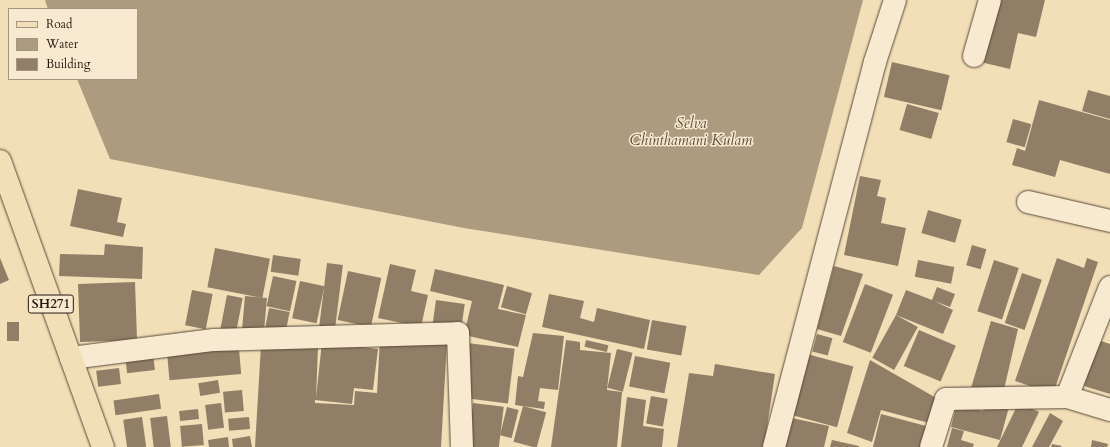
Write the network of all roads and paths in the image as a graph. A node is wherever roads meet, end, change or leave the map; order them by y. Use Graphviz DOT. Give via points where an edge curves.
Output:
graph roads {
  1 [pos="894,0"];
  2 [pos="990,0"];
  3 [pos="974,56"];
  4 [pos="0,161"];
  5 [pos="1028,202"];
  6 [pos="1110,221"];
  7 [pos="1110,287"];
  8 [pos="71,358"];
  9 [pos="1067,397"];
  10 [pos="1110,410"];
  11 [pos="103,447"];
  12 [pos="462,447"];
  13 [pos="774,447"];
  14 [pos="931,447"];
  1 -- 13 [label="street" via="875,62"];
  2 -- 3 [label="street"];
  4 -- 8 [label="main road, SH271"];
  5 -- 6 [label="street"];
  7 -- 9 [label="street"];
  8 -- 11 [label="main road, SH271"];
  8 -- 12 [label="street" via="214,340 458,333"];
  9 -- 10 [label="street"];
  9 -- 14 [label="street" via="946,399"];
}
